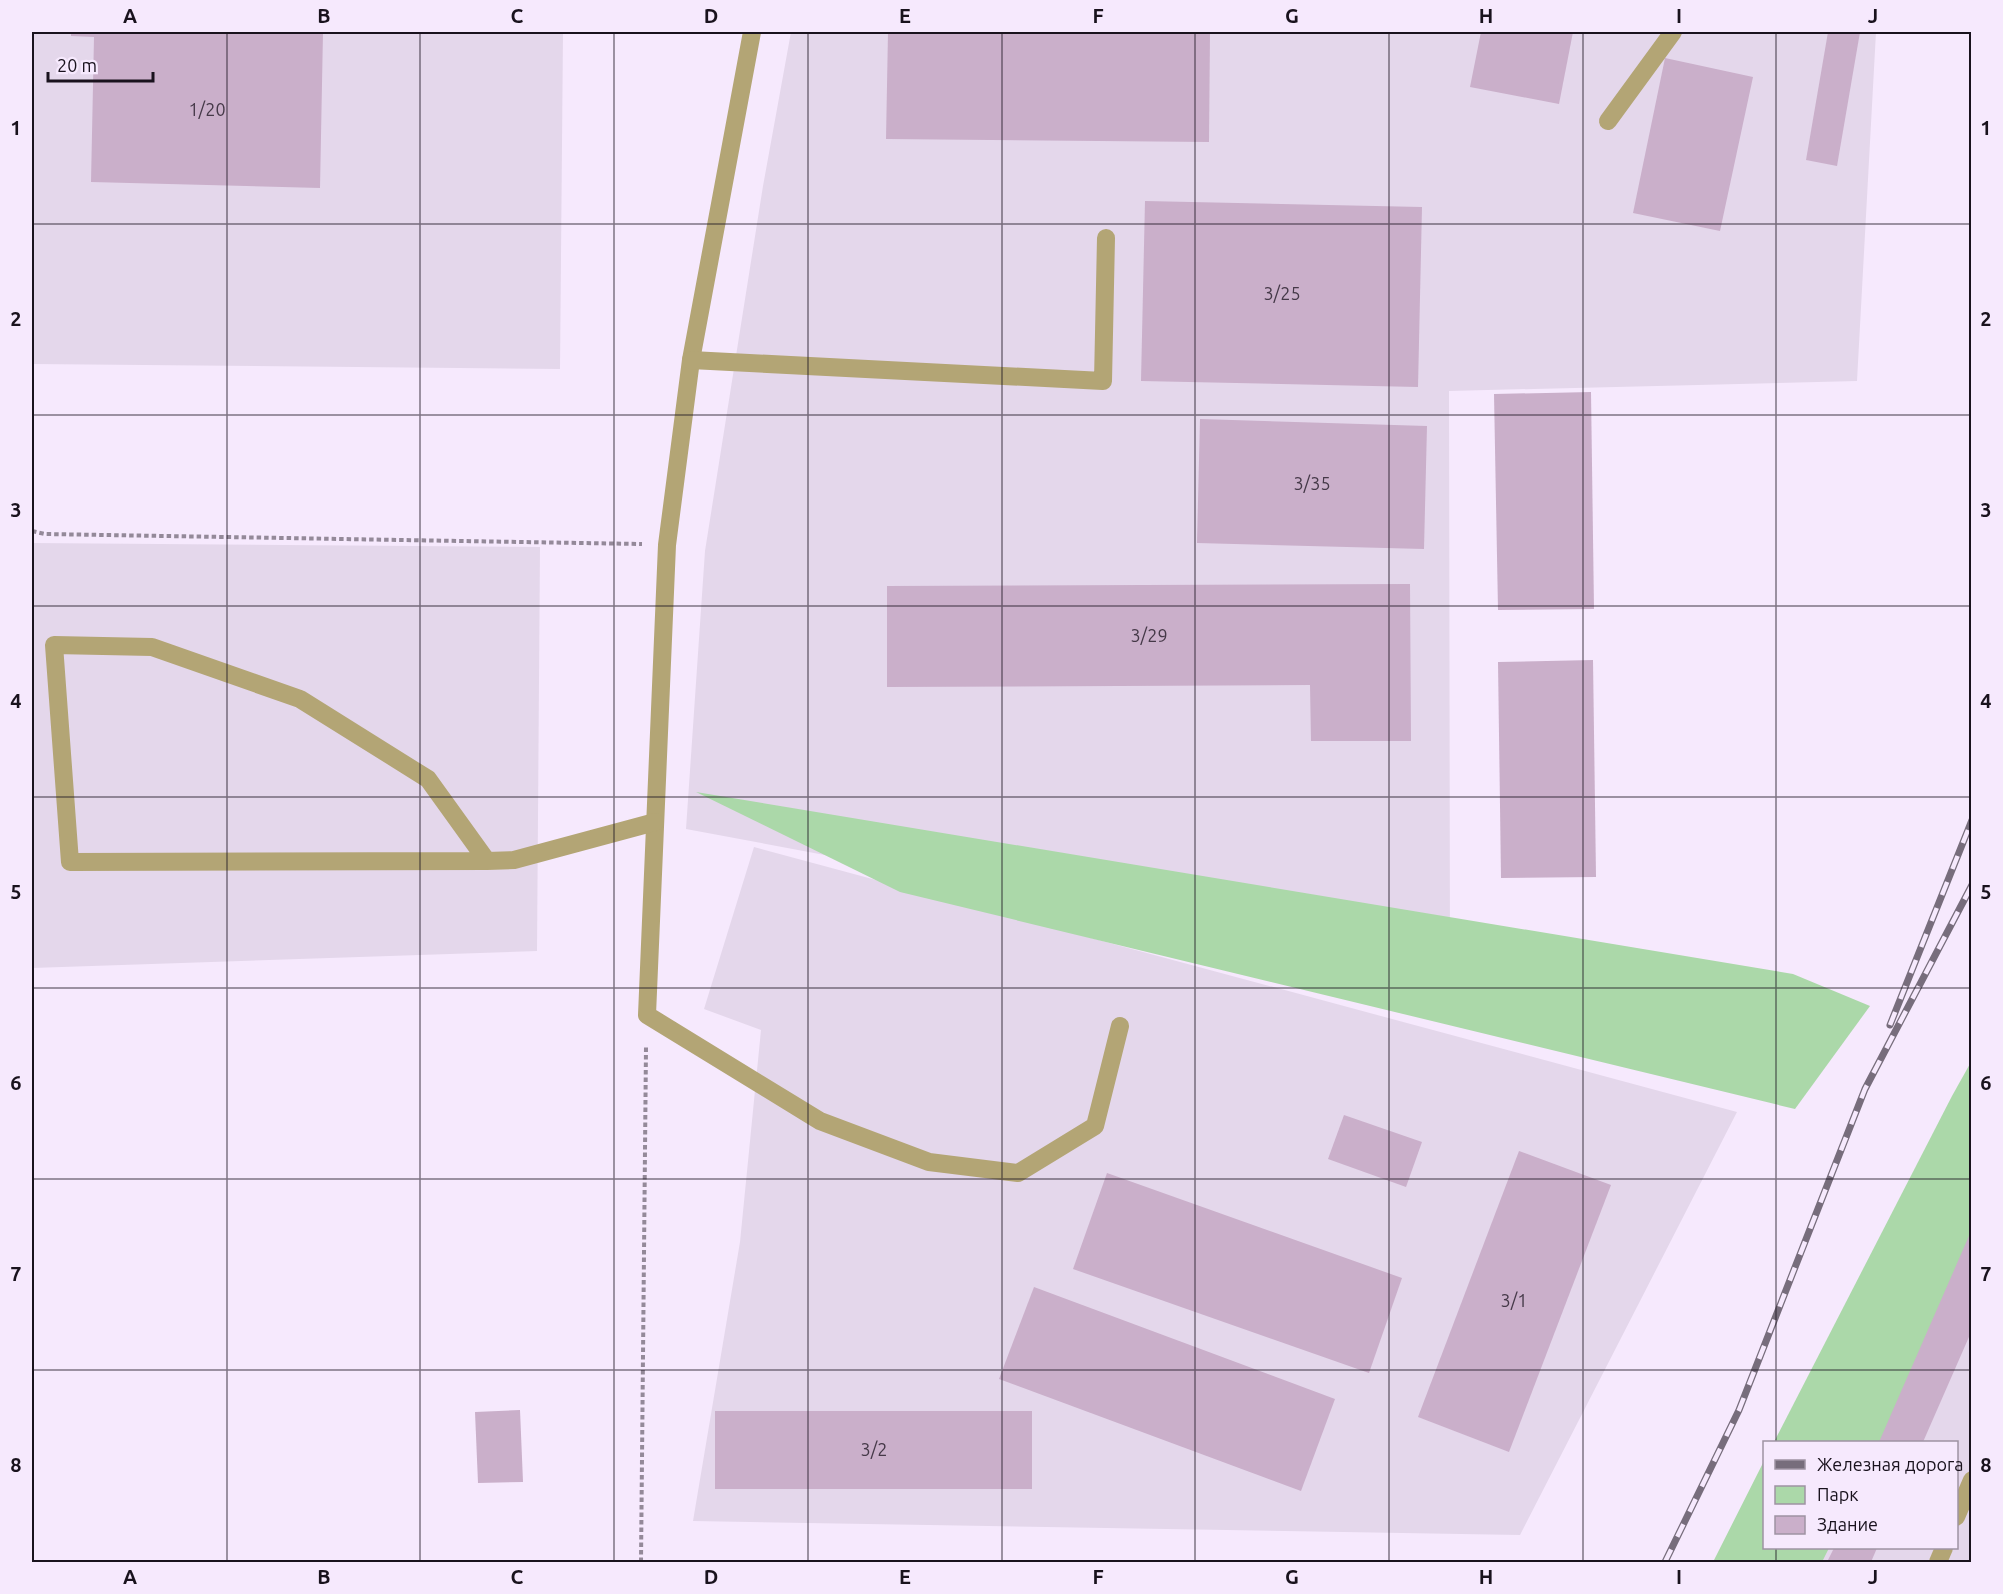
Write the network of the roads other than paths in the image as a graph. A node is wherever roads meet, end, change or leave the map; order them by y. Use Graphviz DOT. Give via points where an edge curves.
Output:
graph roads {
  1 [pos="752,32"];
  2 [pos="1673,32"];
  3 [pos="1608,121"];
  4 [pos="1106,238"];
  5 [pos="691,360"];
  6 [pos="655,822"];
  7 [pos="487,861"];
  8 [pos="1120,1026"];
  9 [pos="1971,1480"];
  10 [pos="1958,1512"];
  11 [pos="1944,1549"];
  12 [pos="1938,1563"];
  1 -- 5 [label="lane"];
  2 -- 3 [label="lane"];
  4 -- 5 [label="lane" via="1103,381"];
  5 -- 6 [label="lane" via="667,545"];
  6 -- 7 [label="lane" via="514,860"];
  6 -- 8 [label="lane" via="647,1015 820,1120 929,1162 1018,1173 1095,1126"];
  7 -- 7 [label="lane" via="70,862 54,645 152,646 300,699 428,779"];
  9 -- 10 [label="lane"];
  11 -- 12 [label="lane"];
}
